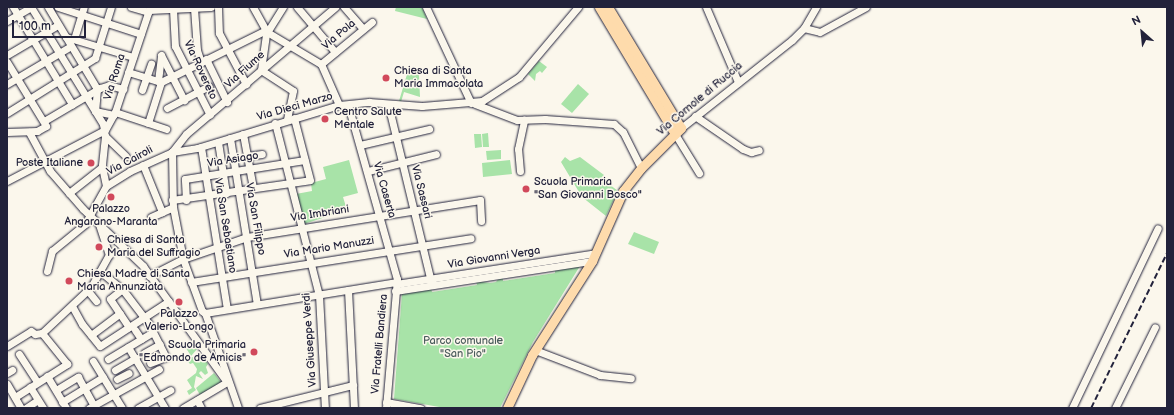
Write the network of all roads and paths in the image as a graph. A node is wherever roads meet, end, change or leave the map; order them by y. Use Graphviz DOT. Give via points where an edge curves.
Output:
graph roads {
  1 [pos="13,7"];
  2 [pos="31,7"];
  3 [pos="48,7"];
  4 [pos="58,7"];
  5 [pos="84,7"];
  6 [pos="111,7"];
  7 [pos="131,7"];
  8 [pos="211,7"];
  9 [pos="218,7"];
  10 [pos="253,7"];
  11 [pos="283,7"];
  12 [pos="297,7"];
  13 [pos="335,7"];
  14 [pos="344,7"];
  15 [pos="426,7"];
  16 [pos="578,7"];
  17 [pos="599,7"];
  18 [pos="608,7"];
  19 [pos="706,7"];
  20 [pos="816,7"];
  21 [pos="866,7"];
  22 [pos="194,8"];
  23 [pos="173,9"];
  24 [pos="149,10"];
  25 [pos="18,15"];
  26 [pos="81,15"];
  27 [pos="7,21"];
  28 [pos="372,22"];
  29 [pos="106,23"];
  30 [pos="58,25"];
  31 [pos="313,25"];
  32 [pos="804,28"];
  33 [pos="363,29"];
  34 [pos="267,31"];
  35 [pos="46,32"];
  36 [pos="141,34"];
  37 [pos="33,40"];
  38 [pos="70,41"];
  39 [pos="99,46"];
  40 [pos="290,46"];
  41 [pos="228,48"];
  42 [pos="335,52"];
  43 [pos="58,53"];
  44 [pos="7,55"];
  45 [pos="133,56"];
  46 [pos="46,61"];
  47 [pos="203,61"];
  48 [pos="7,62"];
  49 [pos="151,64"];
  50 [pos="321,64"];
  51 [pos="84,66"];
  52 [pos="187,69"];
  53 [pos="261,70"];
  54 [pos="128,72"];
  55 [pos="71,74"];
  56 [pos="173,76"];
  57 [pos="17,78"];
  58 [pos="146,78"];
  59 [pos="58,81"];
  60 [pos="159,82"];
  61 [pos="738,82"];
  62 [pos="7,84"];
  63 [pos="246,84"];
  64 [pos="209,86"];
  65 [pos="97,89"];
  66 [pos="123,89"];
  67 [pos="142,90"];
  68 [pos="198,92"];
  69 [pos="85,96"];
  70 [pos="30,98"];
  71 [pos="184,100"];
  72 [pos="227,102"];
  73 [pos="471,103"];
  74 [pos="72,104"];
  75 [pos="388,104"];
  76 [pos="340,105"];
  77 [pos="348,105"];
  78 [pos="167,108"];
  79 [pos="95,111"];
  80 [pos="7,113"];
  81 [pos="114,114"];
  82 [pos="210,115"];
  83 [pos="695,116"];
  84 [pos="290,119"];
  85 [pos="524,120"];
  86 [pos="44,121"];
  87 [pos="148,123"];
  88 [pos="276,123"];
  89 [pos="166,129"];
  90 [pos="429,129"];
  91 [pos="678,131"];
  92 [pos="7,132"];
  93 [pos="29,132"];
  94 [pos="105,133"];
  95 [pos="243,134"];
  96 [pos="396,136"];
  97 [pos="230,138"];
  98 [pos="218,142"];
  99 [pos="360,145"];
  100 [pos="201,147"];
  101 [pos="759,150"];
  102 [pos="172,152"];
  103 [pos="262,154"];
  104 [pos="436,154"];
  105 [pos="126,156"];
  106 [pos="247,156"];
  107 [pos="305,160"];
  108 [pos="45,161"];
  109 [pos="402,162"];
  110 [pos="286,163"];
  111 [pos="144,165"];
  112 [pos="102,167"];
  113 [pos="641,168"];
  114 [pos="249,169"];
  115 [pos="235,171"];
  116 [pos="368,171"];
  117 [pos="520,171"];
  118 [pos="223,173"];
  119 [pos="699,173"];
  120 [pos="206,176"];
  121 [pos="7,181"];
  122 [pos="291,182"];
  123 [pos="106,186"];
  124 [pos="253,188"];
  125 [pos="239,191"];
  126 [pos="70,193"];
  127 [pos="226,193"];
  128 [pos="209,195"];
  129 [pos="186,200"];
  130 [pos="172,203"];
  131 [pos="414,210"];
  132 [pos="162,212"];
  133 [pos="380,215"];
  134 [pos="93,217"];
  135 [pos="151,217"];
  136 [pos="481,221"];
  137 [pos="303,228"];
  138 [pos="1158,228"];
  139 [pos="247,237"];
  140 [pos="471,238"];
  141 [pos="422,245"];
  142 [pos="216,247"];
  143 [pos="389,250"];
  144 [pos="594,257"];
  145 [pos="183,259"];
  146 [pos="312,262"];
  147 [pos="47,271"];
  148 [pos="100,271"];
  149 [pos="252,272"];
  150 [pos="149,276"];
  151 [pos="222,277"];
  152 [pos="191,282"];
  153 [pos="431,282"];
  154 [pos="396,286"];
  155 [pos="121,290"];
  156 [pos="348,290"];
  157 [pos="88,291"];
  158 [pos="319,295"];
  159 [pos="96,301"];
  160 [pos="169,301"];
  161 [pos="258,304"];
  162 [pos="72,306"];
  163 [pos="227,309"];
  164 [pos="120,313"];
  165 [pos="205,313"];
  166 [pos="144,318"];
  167 [pos="1155,326"];
  168 [pos="132,327"];
  169 [pos="153,332"];
  170 [pos="41,333"];
  171 [pos="90,335"];
  172 [pos="141,339"];
  173 [pos="160,344"];
  174 [pos="7,346"];
  175 [pos="128,347"];
  176 [pos="535,350"];
  177 [pos="144,353"];
  178 [pos="19,354"];
  179 [pos="219,355"];
  180 [pos="136,358"];
  181 [pos="108,360"];
  182 [pos="209,360"];
  183 [pos="93,361"];
  184 [pos="150,363"];
  185 [pos="125,365"];
  186 [pos="159,369"];
  187 [pos="115,370"];
  188 [pos="146,375"];
  189 [pos="47,376"];
  190 [pos="103,377"];
  191 [pos="630,378"];
  192 [pos="117,379"];
  193 [pos="37,382"];
  194 [pos="227,382"];
  195 [pos="7,384"];
  196 [pos="353,385"];
  197 [pos="30,387"];
  198 [pos="85,388"];
  199 [pos="56,390"];
  200 [pos="170,390"];
  201 [pos="324,392"];
  202 [pos="112,394"];
  203 [pos="11,395"];
  204 [pos="158,396"];
  205 [pos="38,400"];
  206 [pos="197,400"];
  207 [pos="64,405"];
  208 [pos="386,405"];
  209 [pos="93,407"];
  210 [pos="236,407"];
  211 [pos="21,408"];
  212 [pos="26,408"];
  213 [pos="43,408"];
  214 [pos="122,408"];
  215 [pos="138,408"];
  216 [pos="164,408"];
  217 [pos="183,408"];
  218 [pos="201,408"];
  219 [pos="260,408"];
  220 [pos="325,408"];
  221 [pos="354,408"];
  222 [pos="420,408"];
  223 [pos="507,408"];
  224 [pos="1072,408"];
  225 [pos="1115,408"];
  1 -- 25 [label="street"];
  2 -- 25 [label="street"];
  2 -- 35 [label="street"];
  3 -- 30 [label="street"];
  4 -- 26 [label="street"];
  5 -- 26 [label="street"];
  6 -- 29 [label="street"];
  7 -- 24 [label="street"];
  8 -- 22 [label="street"];
  9 -- 41 [label="street" via="219,33"];
  10 -- 34 [label="street"];
  11 -- 34 [label="street"];
  12 -- 31 [label="street"];
  13 -- 31 [label="street, Via Fiume"];
  14 -- 33 [label="street"];
  15 -- 73 [label="street"];
  16 -- 73 [label="street, Via Dieci Marzo" via="514,82 482,101"];
  17 -- 91 [label="main road"];
  18 -- 91 [label="main road"];
  19 -- 61 [label="street"];
  20 -- 32 [label="street, Via Cornole di Ruccia"];
  21 -- 32 [label="street" via="820,32"];
  22 -- 23 [label="street"];
  22 -- 47 [label="street" via="197,50"];
  23 -- 24 [label="street"];
  23 -- 52 [label="street, Via Rovereto" via="175,46"];
  24 -- 36 [label="street, Via Roma"];
  25 -- 27 [label="street"];
  25 -- 37 [label="street"];
  26 -- 29 [label="street"];
  26 -- 38 [label="street"];
  28 -- 33 [label="street, Via Pola"];
  29 -- 36 [label="street"];
  29 -- 39 [label="street"];
  30 -- 35 [label="street"];
  30 -- 38 [label="street"];
  31 -- 40 [label="street, Via Fiume"];
  31 -- 42 [label="street"];
  32 -- 61 [label="street, Via Cornole di Ruccia"];
  33 -- 42 [label="street, Via Pola"];
  34 -- 40 [label="street"];
  34 -- 41 [label="street"];
  34 -- 53 [label="street"];
  35 -- 37 [label="street"];
  35 -- 43 [label="street"];
  36 -- 45 [label="street, Via Roma"];
  37 -- 44 [label="street"];
  37 -- 46 [label="street"];
  38 -- 39 [label="street"];
  38 -- 43 [label="street"];
  38 -- 51 [label="street"];
  39 -- 45 [label="street"];
  39 -- 51 [label="street" via="95,58"];
  40 -- 50 [label="street"];
  40 -- 53 [label="street, Via Fiume"];
  41 -- 47 [label="street"];
  41 -- 63 [label="street"];
  42 -- 50 [label="street, Via Pola"];
  43 -- 46 [label="street"];
  43 -- 55 [label="street"];
  45 -- 54 [label="street, Via Roma"];
  46 -- 57 [label="street"];
  46 -- 59 [label="street"];
  47 -- 52 [label="street"];
  47 -- 72 [label="street"];
  48 -- 57 [label="street"];
  49 -- 58 [label="street"];
  50 -- 76 [label="street"];
  51 -- 55 [label="street"];
  51 -- 65 [label="street"];
  52 -- 56 [label="street"];
  52 -- 68 [label="street, Via Rovereto"];
  53 -- 63 [label="street, Via Fiume"];
  53 -- 84 [label="street" via="293,91"];
  54 -- 58 [label="street"];
  54 -- 66 [label="street, Via Roma"];
  55 -- 59 [label="street"];
  55 -- 69 [label="street"];
  56 -- 60 [label="street"];
  56 -- 60 [label="street" via="161,55"];
  56 -- 71 [label="street"];
  57 -- 62 [label="street"];
  57 -- 70 [label="street"];
  58 -- 60 [label="street"];
  58 -- 67 [label="street"];
  59 -- 70 [label="street"];
  59 -- 74 [label="street"];
  60 -- 87 [label="street"];
  61 -- 83 [label="street, Via Cornole di Ruccia"];
  63 -- 72 [label="street, Via Fiume"];
  64 -- 68 [label="street"];
  65 -- 66 [label="street" via="109,85"];
  65 -- 69 [label="street"];
  65 -- 79 [label="street"];
  66 -- 81 [label="street, Via Roma"];
  68 -- 71 [label="street"];
  68 -- 82 [label="street, Via Rovereto"];
  69 -- 74 [label="street"];
  69 -- 79 [label="street"];
  70 -- 80 [label="street"];
  70 -- 86 [label="street"];
  71 -- 78 [label="street"];
  72 -- 82 [label="street, Via Fiume"];
  73 -- 75 [label="street, Via Dieci Marzo" via="422,106"];
  73 -- 85 [label="street"];
  74 -- 86 [label="street"];
  75 -- 77 [label="street, Via Dieci Marzo"];
  75 -- 96 [label="street, Via Sassari"];
  76 -- 77 [label="street, Via Dieci Marzo"];
  76 -- 84 [label="street, Via Dieci Marzo"];
  77 -- 99 [label="street, Via Caserta"];
  79 -- 81 [label="street"];
  79 -- 94 [label="street"];
  81 -- 87 [label="street"];
  81 -- 94 [label="street, Via Roma"];
  82 -- 102 [label="street, Via Fiume" via="186,134"];
  83 -- 91 [label="street, Via Cornole di Ruccia"];
  83 -- 101 [label="street" via="743,150"];
  84 -- 88 [label="street, Via Dieci Marzo"];
  84 -- 107 [label="street"];
  85 -- 113 [label="street" via="614,124 623,132"];
  85 -- 117 [label="street" via="518,149"];
  86 -- 93 [label="street" via="45,129"];
  87 -- 89 [label="street"];
  88 -- 95 [label="street, Via Dieci Marzo"];
  88 -- 110 [label="street, Via Giuseppe Verdi"];
  90 -- 96 [label="street"];
  91 -- 113 [label="main road, Via Cornole di Ruccia"];
  91 -- 119 [label="street"];
  92 -- 93 [label="street"];
  93 -- 108 [label="street"];
  94 -- 105 [label="street"];
  94 -- 108 [label="street"];
  94 -- 112 [label="street"];
  95 -- 97 [label="street, Via Dieci Marzo"];
  95 -- 106 [label="street"];
  96 -- 99 [label="street"];
  96 -- 109 [label="street, Via Sassari"];
  97 -- 98 [label="street, Via Dieci Marzo"];
  97 -- 115 [label="street, Via San Filippo"];
  98 -- 100 [label="street, Via Dieci Marzo"];
  98 -- 118 [label="street"];
  99 -- 116 [label="street, Via Caserta"];
  100 -- 102 [label="street, Via Dieci Marzo"];
  100 -- 120 [label="street, Via San Sebastiano"];
  102 -- 111 [label="street, Via Cairoli"];
  102 -- 130 [label="street"];
  103 -- 106 [label="street"];
  104 -- 109 [label="street"];
  106 -- 114 [label="street"];
  107 -- 110 [label="street, Via Asiago"];
  107 -- 122 [label="street" via="310,180"];
  108 -- 121 [label="street"];
  108 -- 126 [label="street"];
  109 -- 116 [label="street"];
  109 -- 131 [label="street, Via Sassari"];
  110 -- 114 [label="street, Via Asiago"];
  110 -- 122 [label="street, Via Giuseppe Verdi"];
  111 -- 123 [label="street, Via Cairoli"];
  111 -- 132 [label="street"];
  112 -- 123 [label="street"];
  112 -- 126 [label="street"];
  113 -- 144 [label="main road, Via Cornole di Ruccia" via="623,191"];
  114 -- 115 [label="street, Via Asiago"];
  114 -- 124 [label="street"];
  115 -- 118 [label="street, Via Asiago"];
  115 -- 125 [label="street, Via San Filippo"];
  116 -- 133 [label="street, Via Caserta"];
  118 -- 120 [label="street, Via Asiago"];
  118 -- 127 [label="street"];
  120 -- 128 [label="street, Via San Sebastiano"];
  120 -- 129 [label="street, Via Asiago" via="185,179"];
  122 -- 124 [label="street"];
  122 -- 137 [label="street, Via Giuseppe Verdi"];
  123 -- 134 [label="street, Via Cairoli"];
  124 -- 125 [label="street"];
  125 -- 127 [label="street"];
  125 -- 139 [label="street, Via San Filippo"];
  126 -- 134 [label="street"];
  127 -- 128 [label="street"];
  128 -- 129 [label="street"];
  128 -- 142 [label="street, Via San Sebastiano"];
  129 -- 130 [label="street"];
  130 -- 132 [label="street"];
  130 -- 145 [label="street"];
  131 -- 133 [label="street, Via Imbriani"];
  131 -- 136 [label="street, Via Imbriani" via="480,200"];
  131 -- 141 [label="street, Via Sassari"];
  132 -- 135 [label="street"];
  133 -- 137 [label="street, Via Imbriani"];
  133 -- 143 [label="street, Via Caserta"];
  134 -- 147 [label="street, Via Cairoli" via="52,252"];
  134 -- 148 [label="street" via="109,255"];
  134 -- 150 [label="street"];
  137 -- 139 [label="street, Via Imbriani"];
  137 -- 146 [label="street, Via Giuseppe Verdi"];
  138 -- 224 [label="street"];
  139 -- 142 [label="street, Via Imbriani"];
  139 -- 149 [label="street, Via San Filippo"];
  140 -- 141 [label="street, Via Mario Manuzzi"];
  141 -- 143 [label="street, Via Mario Manuzzi"];
  141 -- 153 [label="street, Via Sassari"];
  142 -- 145 [label="street, Via Imbriani"];
  142 -- 151 [label="street, Via San Sebastiano"];
  143 -- 146 [label="street, Via Mario Manuzzi"];
  143 -- 154 [label="street, Via Caserta"];
  144 -- 153 [label="street, Via Giovanni Verga"];
  144 -- 176 [label="main road, Via Cornole di Ruccia"];
  145 -- 150 [label="street, Via Imbriani"];
  145 -- 152 [label="street"];
  146 -- 149 [label="street, Via Mario Manuzzi"];
  146 -- 158 [label="street, Via Giuseppe Verdi"];
  148 -- 155 [label="street"];
  148 -- 157 [label="street"];
  149 -- 151 [label="street, Via Mario Manuzzi"];
  149 -- 161 [label="street, Via San Filippo"];
  150 -- 160 [label="street"];
  151 -- 152 [label="street, Via Mario Manuzzi"];
  151 -- 163 [label="street, Via San Sebastiano"];
  152 -- 165 [label="street"];
  153 -- 154 [label="street, Via Giovanni Verga"];
  154 -- 156 [label="street, Via Giovanni Verga"];
  154 -- 208 [label="street, Via Fratelli Bandiera"];
  155 -- 164 [label="street" via="110,299"];
  155 -- 166 [label="street"];
  156 -- 158 [label="street, Via Giovanni Verga"];
  156 -- 196 [label="street"];
  157 -- 159 [label="street"];
  157 -- 162 [label="street"];
  158 -- 161 [label="street, Via Giovanni Verga"];
  158 -- 201 [label="street, Via Giuseppe Verdi"];
  160 -- 166 [label="street"];
  160 -- 182 [label="street"];
  161 -- 163 [label="street, Via Giovanni Verga"];
  162 -- 170 [label="street"];
  162 -- 171 [label="street"];
  163 -- 165 [label="street, Via Giovanni Verga"];
  164 -- 168 [label="street"];
  164 -- 171 [label="street"];
  165 -- 179 [label="street"];
  166 -- 168 [label="street"];
  166 -- 169 [label="street"];
  167 -- 225 [label="street"];
  168 -- 171 [label="street" via="100,346"];
  168 -- 172 [label="street"];
  169 -- 172 [label="street"];
  169 -- 173 [label="street"];
  170 -- 174 [label="street" via="31,331"];
  170 -- 189 [label="street" via="67,364"];
  172 -- 175 [label="street"];
  173 -- 177 [label="street"];
  173 -- 184 [label="street" via="166,357"];
  175 -- 180 [label="street"];
  175 -- 181 [label="street"];
  176 -- 191 [label="street" via="600,375"];
  176 -- 223 [label="main road, Via Cornole di Ruccia"];
  178 -- 193 [label="street"];
  179 -- 182 [label="street" via="216,361"];
  179 -- 194 [label="street"];
  180 -- 185 [label="street"];
  180 -- 188 [label="street"];
  182 -- 194 [label="street"];
  183 -- 190 [label="street"];
  185 -- 187 [label="street"];
  185 -- 192 [label="street" via="129,374"];
  186 -- 188 [label="street"];
  188 -- 202 [label="street"];
  188 -- 204 [label="street"];
  189 -- 193 [label="street"];
  189 -- 199 [label="street"];
  190 -- 198 [label="street"];
  190 -- 202 [label="street"];
  193 -- 197 [label="street"];
  194 -- 206 [label="street"];
  194 -- 210 [label="street"];
  195 -- 203 [label="street"];
  196 -- 201 [label="street"];
  196 -- 221 [label="street"];
  197 -- 203 [label="street"];
  197 -- 205 [label="street"];
  198 -- 199 [label="street" via="78,377"];
  198 -- 207 [label="street"];
  198 -- 209 [label="street"];
  199 -- 207 [label="street"];
  200 -- 204 [label="street"];
  201 -- 219 [label="street"];
  201 -- 220 [label="street, Via Giuseppe Verdi"];
  202 -- 209 [label="street"];
  202 -- 214 [label="street"];
  203 -- 211 [label="street"];
  204 -- 215 [label="street"];
  204 -- 216 [label="street"];
  205 -- 212 [label="street"];
  205 -- 213 [label="street"];
  206 -- 217 [label="street"];
  206 -- 218 [label="street"];
  208 -- 222 [label="street"];
}
